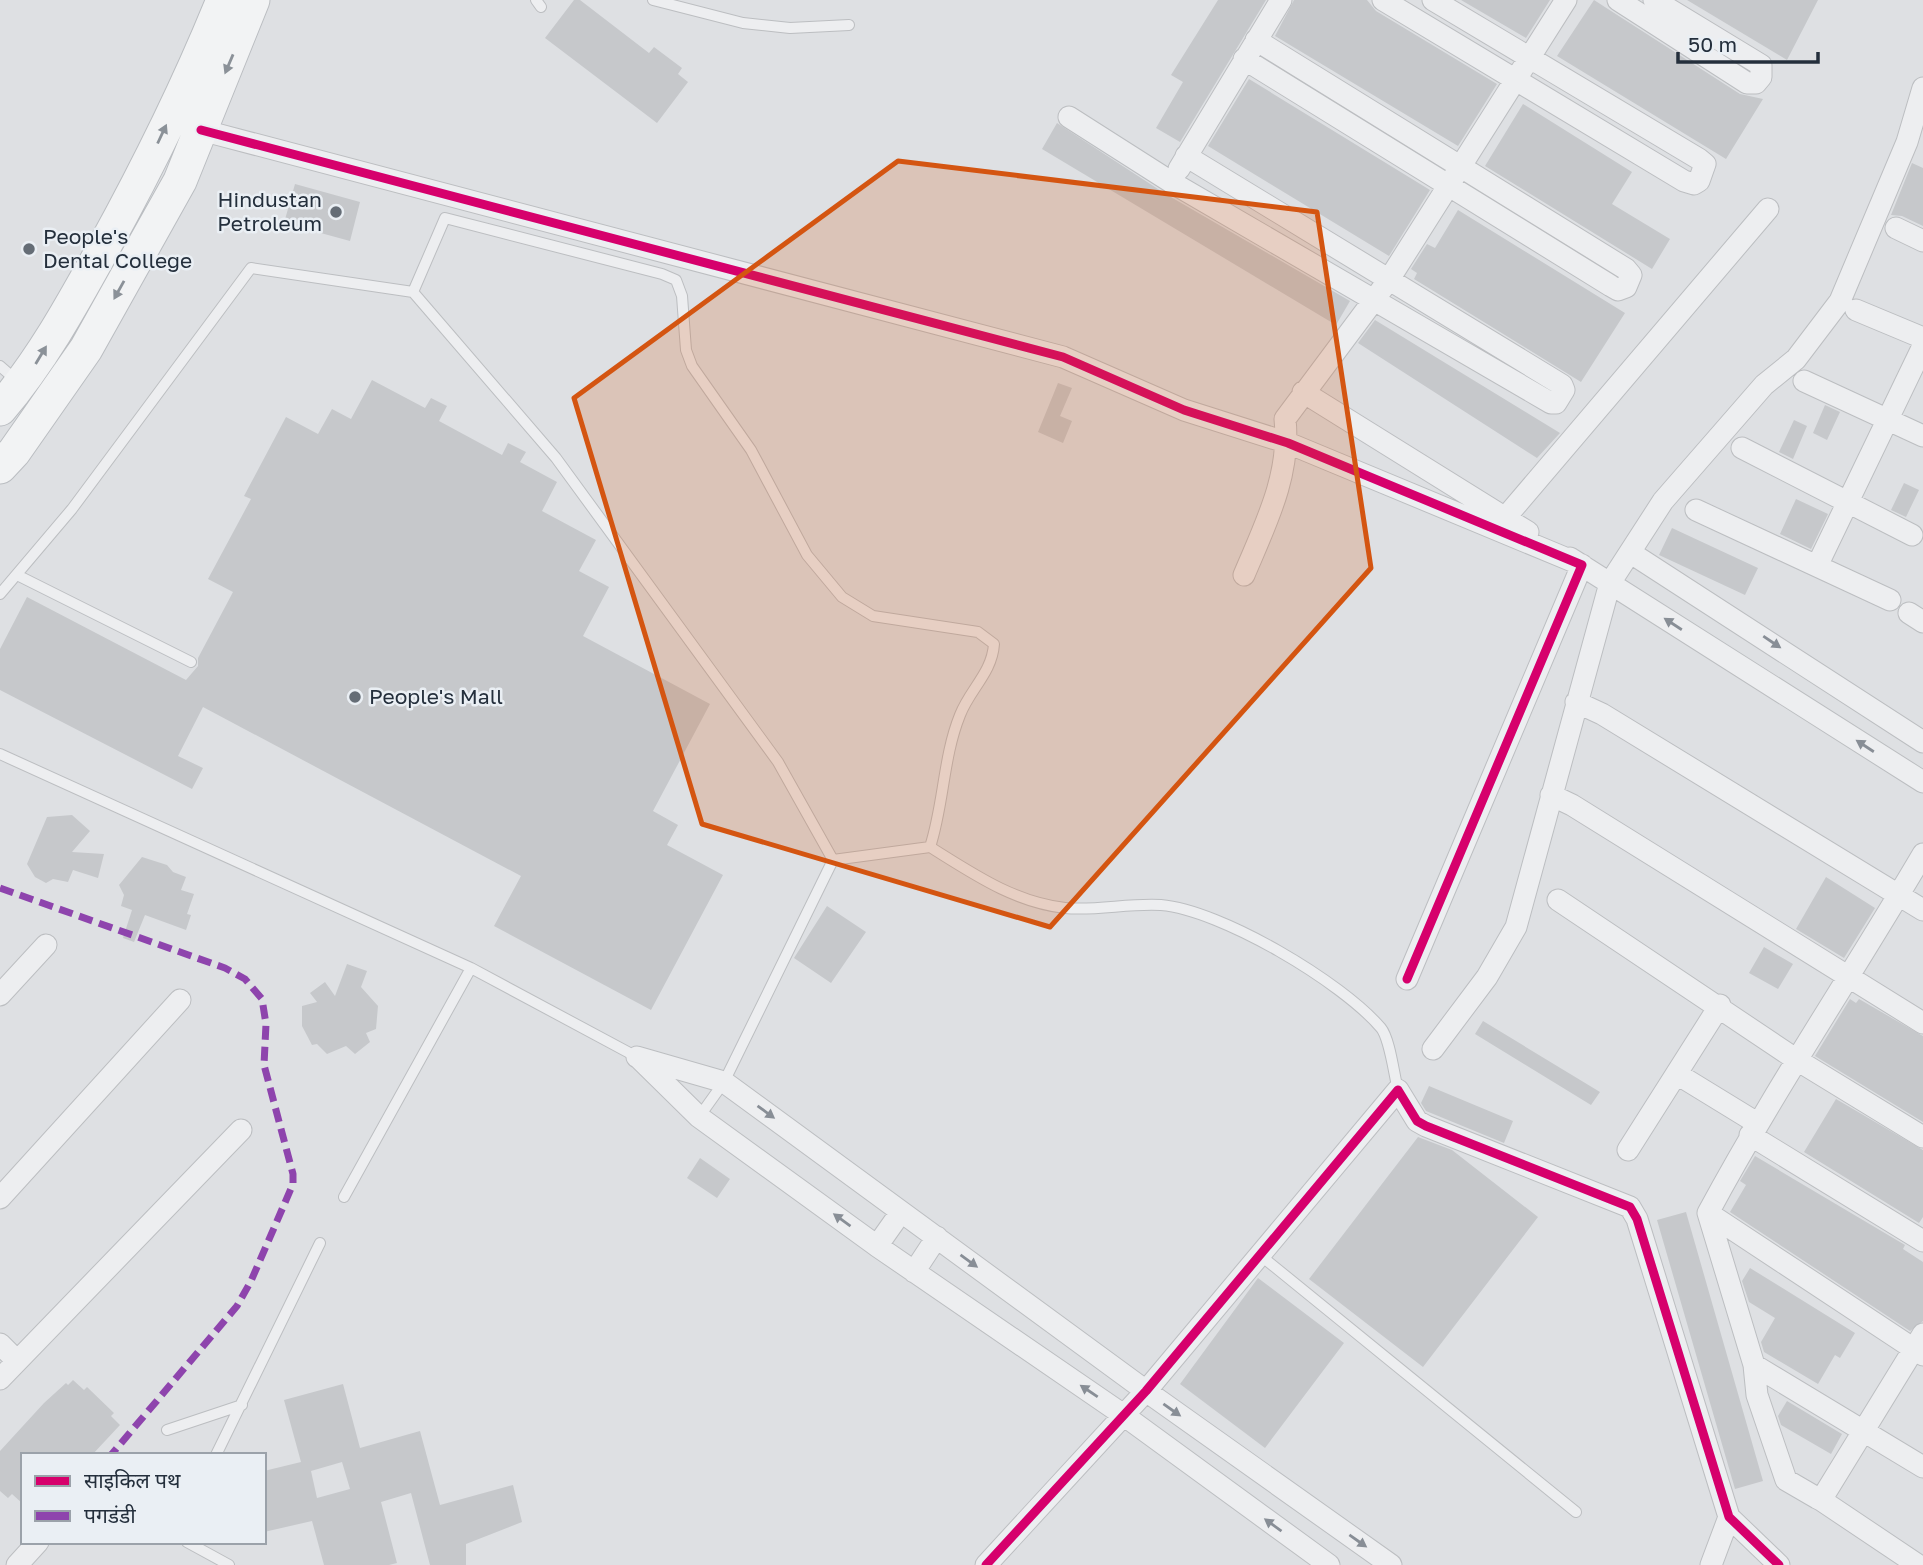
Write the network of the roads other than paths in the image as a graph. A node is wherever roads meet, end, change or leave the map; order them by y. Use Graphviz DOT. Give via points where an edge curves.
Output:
graph roads {
  1 [pos="222,0"];
  2 [pos="253,0"];
  3 [pos="653,0"];
  4 [pos="1281,0"];
  5 [pos="1383,0"];
  6 [pos="1433,0"];
  7 [pos="1566,0"];
  8 [pos="1618,0"];
  9 [pos="1654,0"];
  10 [pos="849,25"];
  11 [pos="1256,40"];
  12 [pos="1530,58"];
  13 [pos="1244,59"];
  14 [pos="1516,80"];
  15 [pos="1923,88"];
  16 [pos="1069,117"];
  17 [pos="201,130"];
  18 [pos="1186,156"];
  19 [pos="146,166"];
  20 [pos="1461,167"];
  21 [pos="180,181"];
  22 [pos="1171,182"];
  23 [pos="1449,187"];
  24 [pos="1768,209"];
  25 [pos="1896,228"];
  26 [pos="1923,241"];
  27 [pos="1388,281"];
  28 [pos="413,292"];
  29 [pos="1373,298"];
  30 [pos="1856,310"];
  31 [pos="1923,338"];
  32 [pos="1923,346"];
  33 [pos="1804,381"];
  34 [pos="1303,392"];
  35 [pos="22,393"];
  36 [pos="1888,419"];
  37 [pos="1923,436"];
  38 [pos="1288,443"];
  39 [pos="1742,448"];
  40 [pos="0,467"];
  41 [pos="1848,502"];
  42 [pos="1696,510"];
  43 [pos="1505,518"];
  44 [pos="1913,535"];
  45 [pos="1631,553"];
  46 [pos="1582,565"];
  47 [pos="1817,566"];
  48 [pos="17,575"];
  49 [pos="1244,575"];
  50 [pos="1610,583"];
  51 [pos="0,594"];
  52 [pos="1890,600"];
  53 [pos="191,662"];
  54 [pos="1576,702"];
  55 [pos="1923,742"];
  56 [pos="0,754"];
  57 [pos="1923,782"];
  58 [pos="1550,795"];
  59 [pos="930,847"];
  60 [pos="1923,854"];
  61 [pos="833,860"];
  62 [pos="1899,895"];
  63 [pos="1558,900"];
  64 [pos="1923,910"];
  65 [pos="46,945"];
  66 [pos="471,968"];
  67 [pos="1850,976"];
  68 [pos="1408,979"];
  69 [pos="0,995"];
  70 [pos="180,1000"];
  71 [pos="1720,1006"];
  72 [pos="1923,1023"];
  73 [pos="1433,1049"];
  74 [pos="637,1057"];
  75 [pos="1797,1060"];
  76 [pos="1677,1074"];
  77 [pos="724,1082"];
  78 [pos="1398,1090"];
  79 [pos="699,1116"];
  80 [pos="1753,1129"];
  81 [pos="241,1130"];
  82 [pos="1923,1137"];
  83 [pos="1628,1150"];
  84 [pos="344,1197"];
  85 [pos="0,1198"];
  86 [pos="901,1212"];
  87 [pos="1707,1213"];
  88 [pos="937,1237"];
  89 [pos="1923,1241"];
  90 [pos="320,1243"];
  91 [pos="877,1246"];
  92 [pos="1260,1255"];
  93 [pos="914,1272"];
  94 [pos="0,1344"];
  95 [pos="1920,1346"];
  96 [pos="16,1360"];
  97 [pos="1754,1365"];
  98 [pos="0,1379"];
  99 [pos="1146,1391"];
  100 [pos="242,1405"];
  101 [pos="1122,1414"];
  102 [pos="167,1430"];
  103 [pos="1862,1430"];
  104 [pos="217,1453"];
  105 [pos="1923,1467"];
  106 [pos="1821,1500"];
  107 [pos="1576,1512"];
  108 [pos="1729,1517"];
  109 [pos="36,1544"];
  110 [pos="191,1544"];
  111 [pos="1777,1564"];
  112 [pos="17,1565"];
  113 [pos="229,1565"];
  114 [pos="986,1565"];
  115 [pos="1329,1565"];
  116 [pos="1391,1565"];
  117 [pos="1711,1565"];
  118 [pos="1918,1565"];
  19 -- 1 [label="main road, one-way"];
  2 -- 17 [label="main road, one-way"];
  3 -- 10 [label="lane" via="743,23 790,28"];
  4 -- 11 [label="street"];
  5 -- 14 [label="street"];
  6 -- 12 [label="street"];
  7 -- 12 [label="street"];
  8 -- 9 [label="street" via="1747,83 1756,83 1761,77 1761,65"];
  11 -- 13 [label="street"];
  11 -- 20 [label="street"];
  12 -- 14 [label="street"];
  12 -- 14 [label="street" via="1699,159 1705,164 1699,181 1684,181"];
  13 -- 18 [label="street"];
  13 -- 23 [label="street"];
  14 -- 20 [label="street"];
  15 -- 45 [label="street" via="1908,142 1840,301 1796,359 1764,386 1663,501"];
  16 -- 22 [label="street"];
  17 -- 21 [label="main road"];
  17 -- 38 [label="street" via="1063,357 1184,410"];
  18 -- 22 [label="street"];
  18 -- 27 [label="street"];
  19 -- 21 [label="main road"];
  35 -- 19 [label="main road, one-way"];
  20 -- 23 [label="street"];
  20 -- 23 [label="street" via="1626,270 1631,275 1626,287 1618,290"];
  21 -- 35 [label="main road, one-way" via="86,349"];
  22 -- 29 [label="street"];
  23 -- 27 [label="street"];
  24 -- 43 [label="street"];
  25 -- 26 [label="street"];
  27 -- 29 [label="street"];
  27 -- 29 [label="street" via="1562,385 1559,400 1551,403"];
  28 -- 48 [label="lane" via="251,268 72,509"];
  28 -- 59 [label="lane" via="445,218 676,280 692,366 751,450 807,555 842,597 873,616 978,632 994,644 993,663 960,714"];
  28 -- 61 [label="lane" via="555,458 778,762"];
  29 -- 34 [label="street"];
  30 -- 31 [label="street"];
  32 -- 36 [label="street"];
  33 -- 36 [label="street"];
  34 -- 38 [label="street" via="1285,419"];
  34 -- 43 [label="street"];
  35 -- 40 [label="main road"];
  36 -- 37 [label="street"];
  36 -- 41 [label="street"];
  38 -- 46 [label="street"];
  38 -- 49 [label="street" via="1278,496"];
  39 -- 41 [label="street"];
  41 -- 44 [label="street"];
  41 -- 47 [label="street"];
  42 -- 47 [label="street"];
  43 -- 46 [label="street"];
  45 -- 50 [label="street"];
  45 -- 55 [label="street, one-way"];
  46 -- 50 [label="street"];
  46 -- 68 [label="street"];
  47 -- 52 [label="street"];
  48 -- 51 [label="lane"];
  48 -- 53 [label="lane"];
  50 -- 54 [label="street"];
  57 -- 50 [label="street, one-way"];
  54 -- 58 [label="street"];
  54 -- 62 [label="street"];
  56 -- 66 [label="lane"];
  58 -- 67 [label="street"];
  58 -- 73 [label="street" via="1516,927 1487,977"];
  59 -- 61 [label="lane"];
  59 -- 78 [label="lane" via="1002,891 1065,908 1160,905 1198,911 1234,926 1346,995 1383,1031"];
  60 -- 62 [label="street"];
  61 -- 77 [label="lane"];
  62 -- 64 [label="street"];
  62 -- 67 [label="street"];
  63 -- 71 [label="street"];
  65 -- 69 [label="street"];
  66 -- 74 [label="lane"];
  66 -- 84 [label="lane"];
  67 -- 72 [label="street"];
  67 -- 75 [label="street"];
  70 -- 85 [label="street"];
  71 -- 75 [label="street"];
  71 -- 76 [label="street"];
  74 -- 77 [label="street"];
  74 -- 79 [label="street"];
  75 -- 80 [label="street"];
  75 -- 82 [label="street"];
  76 -- 80 [label="street"];
  76 -- 83 [label="street"];
  77 -- 79 [label="lane"];
  77 -- 86 [label="street, one-way"];
  78 -- 92 [label="street"];
  78 -- 108 [label="street" via="1417,1121 1426,1126 1630,1207"];
  91 -- 79 [label="street, one-way"];
  80 -- 87 [label="street"];
  80 -- 89 [label="street"];
  81 -- 96 [label="street"];
  86 -- 88 [label="street"];
  86 -- 91 [label="street"];
  87 -- 95 [label="street"];
  87 -- 97 [label="street"];
  88 -- 93 [label="street"];
  88 -- 99 [label="street, one-way"];
  90 -- 100 [label="lane"];
  91 -- 93 [label="street"];
  92 -- 99 [label="street"];
  92 -- 107 [label="lane"];
  101 -- 93 [label="street, one-way"];
  94 -- 96 [label="street"];
  95 -- 103 [label="street"];
  96 -- 98 [label="street"];
  97 -- 103 [label="street"];
  97 -- 106 [label="street" via="1757,1395 1786,1480"];
  99 -- 101 [label="street"];
  99 -- 116 [label="street, one-way"];
  100 -- 102 [label="lane"];
  100 -- 104 [label="lane"];
  101 -- 114 [label="street"];
  115 -- 101 [label="street, one-way"];
  103 -- 105 [label="street"];
  103 -- 106 [label="street"];
  106 -- 118 [label="street"];
  108 -- 111 [label="street"];
  108 -- 117 [label="street"];
  109 -- 112 [label="street"];
  110 -- 113 [label="lane"];
}
